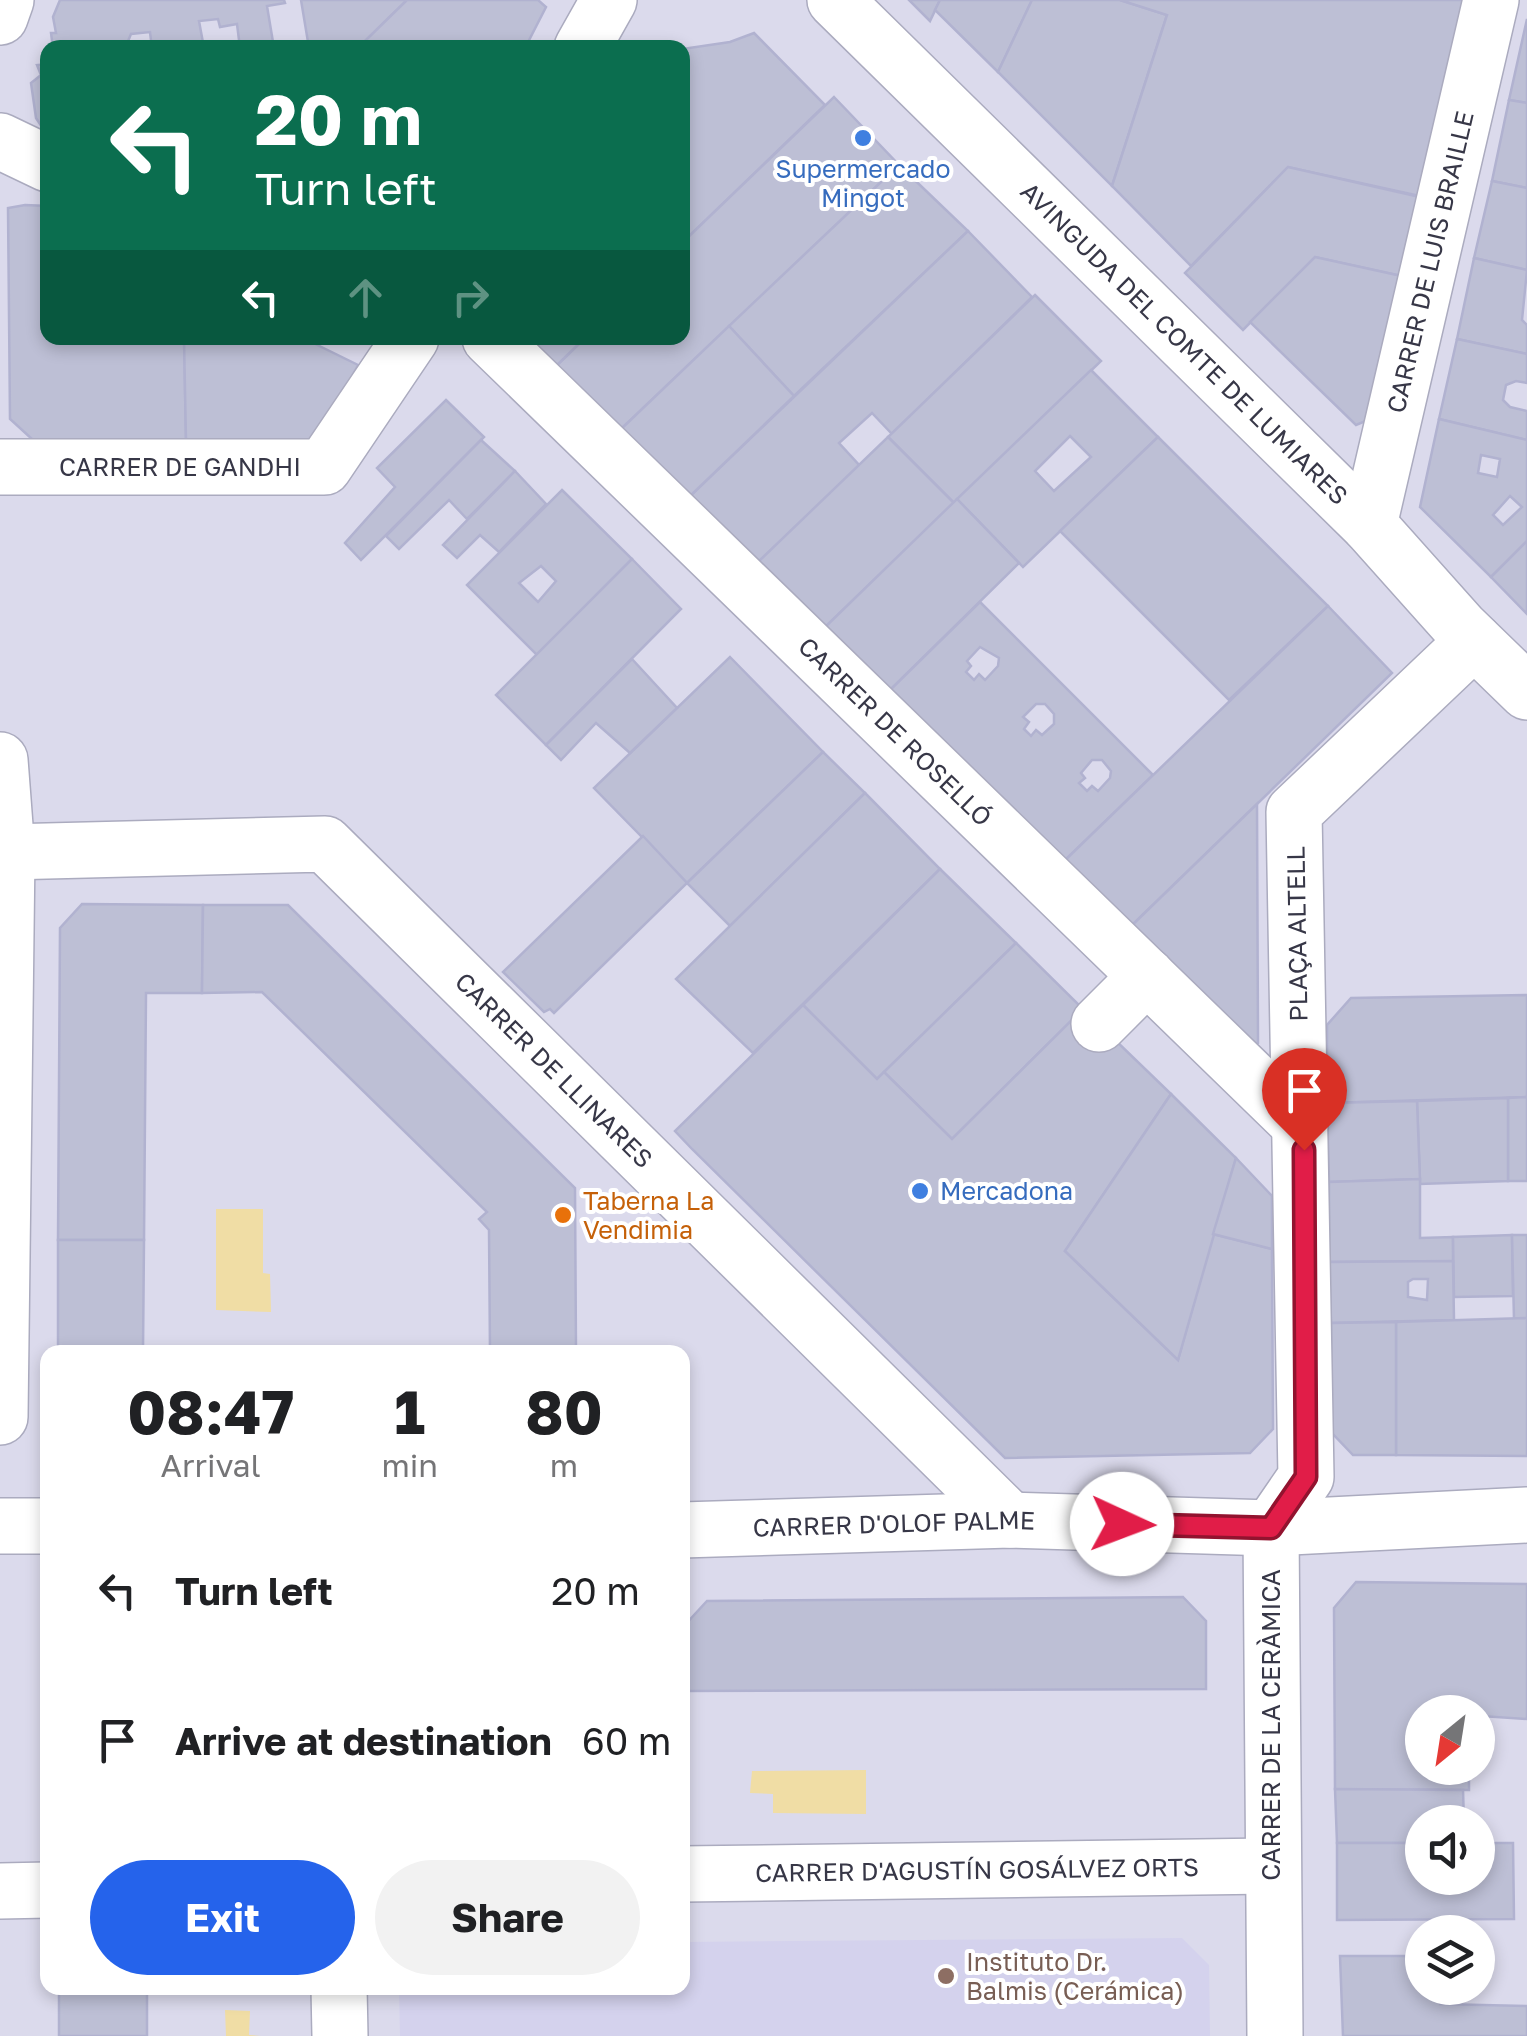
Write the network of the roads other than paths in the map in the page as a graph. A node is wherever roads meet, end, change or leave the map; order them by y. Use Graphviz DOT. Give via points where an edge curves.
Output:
graph roads {
  1 [pos="6,0"];
  2 [pos="610,0"];
  3 [pos="835,0"];
  4 [pos="1490,0"];
  5 [pos="0,17"];
  6 [pos="587,40"];
  7 [pos="0,141"];
  8 [pos="40,160"];
  9 [pos="402,345"];
  10 [pos="497,345"];
  11 [pos="0,467"];
  12 [pos="1369,525"];
  13 [pos="1474,641"];
  14 [pos="1527,692"];
  15 [pos="0,760"];
  16 [pos="7,852"];
  17 [pos="1147,976"];
  18 [pos="1099,1024"];
  19 [pos="1300,1125"];
  20 [pos="0,1417"];
  21 [pos="1527,1515"];
  22 [pos="1010,1520"];
  23 [pos="0,1526"];
  24 [pos="40,1526"];
  25 [pos="1271,1528"];
  26 [pos="690,1530"];
  27 [pos="1270,1866"];
  28 [pos="690,1874"];
  29 [pos="0,1890"];
  30 [pos="40,1890"];
  31 [pos="340,1995"];
  32 [pos="340,2036"];
  33 [pos="1275,2036"];
  1 -- 5 [label="street"];
  2 -- 6 [label="street"];
  3 -- 12 [label="street, AVINGUDA DEL COMTE DE LUMIARES"];
  4 -- 12 [label="street, CARRER DE LUIS BRAILLE"];
  7 -- 8 [label="street"];
  9 -- 11 [label="street, CARRER DE GANDHI" via="324,467"];
  10 -- 17 [label="street, CARRER DE ROSELLÓ"];
  12 -- 13 [label="street, AVINGUDA DEL COMTE DE LUMIARES"];
  13 -- 14 [label="street, AVINGUDA DEL COMTE DE LUMIARES"];
  13 -- 19 [label="street, PLAÇA ALTELL" via="1294,812"];
  15 -- 16 [label="street"];
  16 -- 20 [label="street"];
  16 -- 22 [label="street, CARRER DE LLINARES" via="325,844 677,1163"];
  17 -- 18 [label="street"];
  17 -- 19 [label="street, CARRER DE ROSELLÓ"];
  19 -- 25 [label="street" via="1306,1477"];
  21 -- 25 [label="street, CARRER D'OLOF PALME"];
  22 -- 25 [label="street, CARRER D'OLOF PALME"];
  22 -- 26 [label="street, CARRER D'OLOF PALME"];
  23 -- 24 [label="street"];
  25 -- 27 [label="street, CARRER DE LA CERÀMICA"];
  27 -- 28 [label="street, CARRER D'AGUSTÍN GOSÁLVEZ ORTS"];
  27 -- 33 [label="street, CARRER DE LA CERÀMICA"];
  29 -- 30 [label="street"];
  31 -- 32 [label="street"];
}
